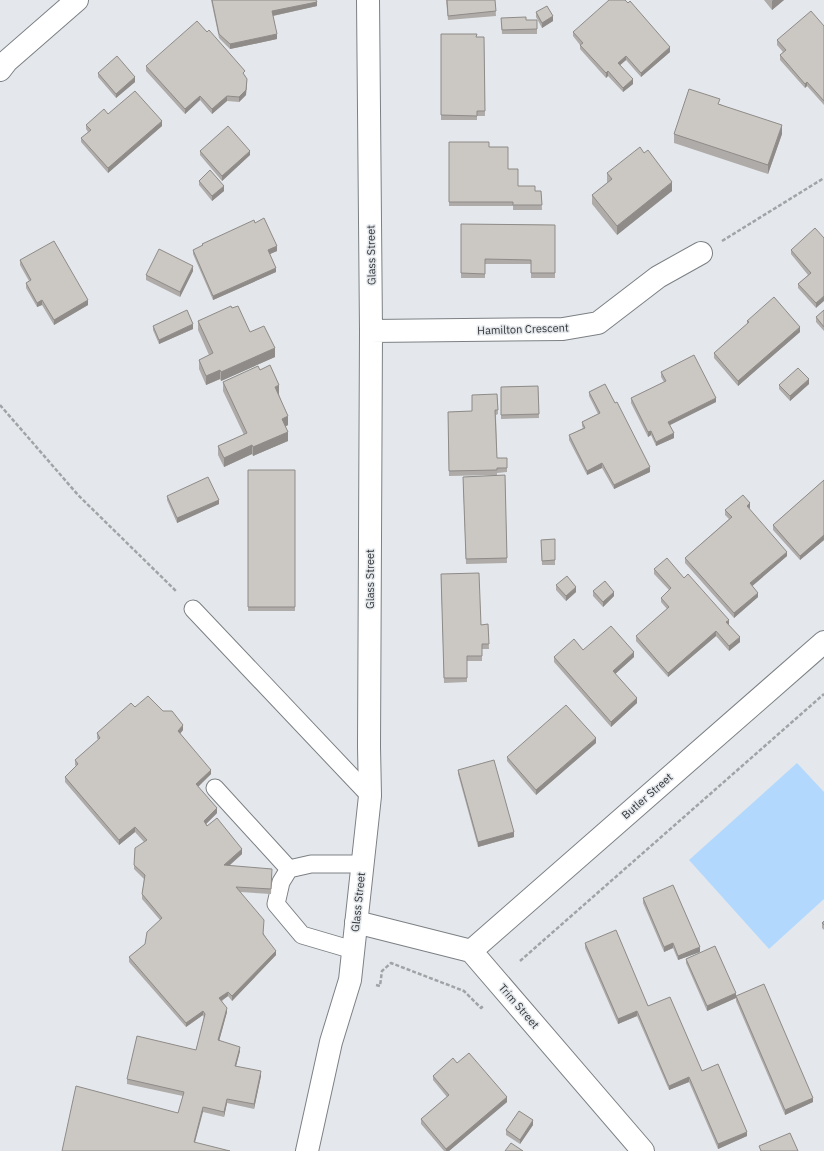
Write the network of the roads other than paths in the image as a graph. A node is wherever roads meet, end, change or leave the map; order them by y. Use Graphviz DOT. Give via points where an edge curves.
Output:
graph roads {
  1 [pos="77,0"];
  2 [pos="368,0"];
  3 [pos="0,70"];
  4 [pos="701,253"];
  5 [pos="371,331"];
  6 [pos="193,609"];
  7 [pos="824,642"];
  8 [pos="215,788"];
  9 [pos="370,796"];
  10 [pos="362,864"];
  11 [pos="289,869"];
  12 [pos="356,922"];
  13 [pos="353,950"];
  14 [pos="471,951"];
  15 [pos="307,1151"];
  16 [pos="643,1151"];
  1 -- 3 [label="street"];
  2 -- 5 [label="street, Glass Street"];
  4 -- 5 [label="street, Hamilton Crescent" via="658,277 598,323 563,329"];
  5 -- 9 [label="street, Glass Street"];
  6 -- 9 [label="lane"];
  7 -- 14 [label="street, Butler Street"];
  8 -- 11 [label="lane"];
  9 -- 10 [label="street, Glass Street"];
  10 -- 11 [label="lane" via="310,864"];
  10 -- 12 [label="street, Glass Street"];
  11 -- 13 [label="lane" via="281,882 276,904 302,935"];
  12 -- 13 [label="street, Glass Street"];
  12 -- 14 [label="street"];
  13 -- 15 [label="street, Glass Street" via="350,980 331,1042"];
  14 -- 16 [label="street, Trim Street"];
}
